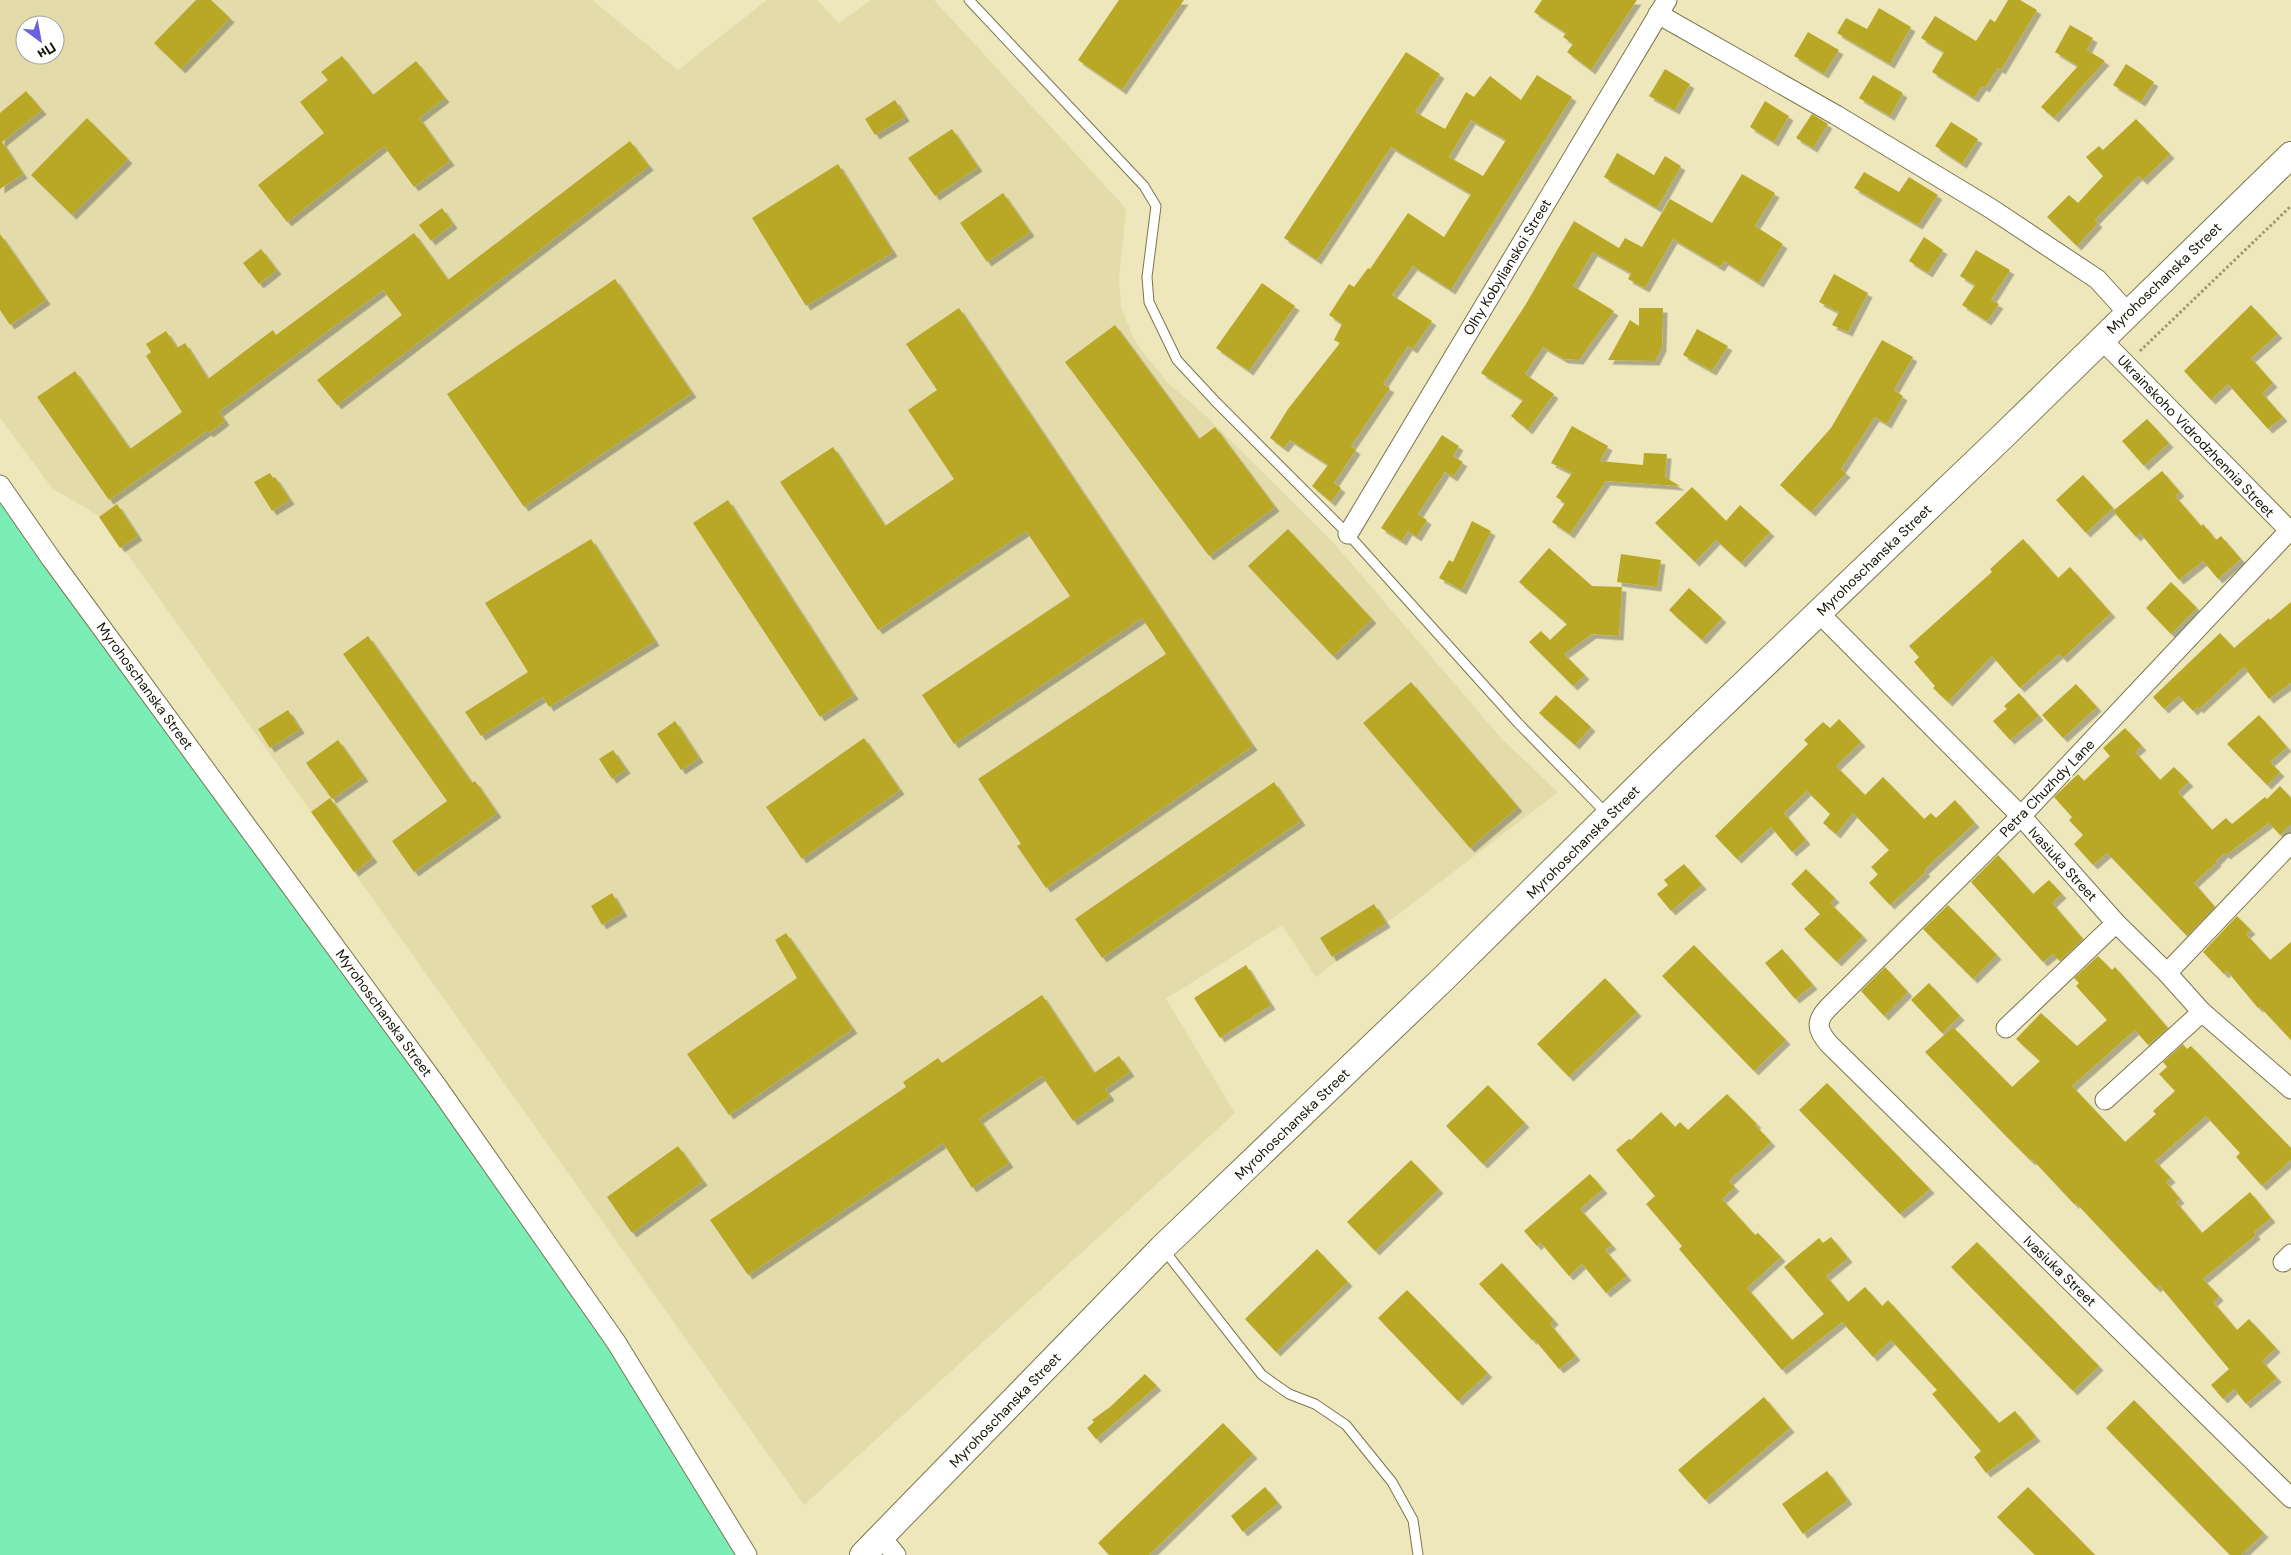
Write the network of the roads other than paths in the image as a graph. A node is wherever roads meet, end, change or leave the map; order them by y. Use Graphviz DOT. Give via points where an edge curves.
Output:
graph roads {
  1 [pos="969,0"];
  2 [pos="1662,7"];
  3 [pos="2291,155"];
  4 [pos="2128,313"];
  5 [pos="2102,338"];
  6 [pos="0,485"];
  7 [pos="2290,532"];
  8 [pos="1348,534"];
  9 [pos="1819,613"];
  10 [pos="2021,816"];
  11 [pos="1610,817"];
  12 [pos="2291,843"];
  13 [pos="2116,923"];
  14 [pos="2167,973"];
  15 [pos="2202,1012"];
  16 [pos="2006,1028"];
  17 [pos="1829,1044"];
  18 [pos="2291,1089"];
  19 [pos="2105,1100"];
  20 [pos="1162,1248"];
  21 [pos="2291,1498"];
  22 [pos="889,1546"];
  23 [pos="747,1555"];
  24 [pos="863,1555"];
  25 [pos="1418,1555"];
  1 -- 8 [label="lane" via="1144,186 1156,206 1147,277 1149,302 1177,360"];
  2 -- 4 [label="street" via="1990,208 2097,280"];
  2 -- 8 [label="street, Olhy Kobylianskoi Street"];
  3 -- 4 [label="main road, Myrohoschanska Street"];
  4 -- 5 [label="main road, Myrohoschanska Street"];
  5 -- 7 [label="street, Ukrainskoho Vidrodzhennia Street"];
  5 -- 9 [label="main road, Myrohoschanska Street"];
  6 -- 23 [label="street, Myrohoschanska Street" via="437,1086 616,1342"];
  7 -- 10 [label="street, Petra Chuzhdy Lane"];
  8 -- 11 [label="lane" via="1518,723"];
  9 -- 10 [label="street, Ivasiuka Street"];
  9 -- 11 [label="main road, Myrohoschanska Street"];
  10 -- 13 [label="street, Ivasiuka Street"];
  10 -- 17 [label="street, Petra Chuzhdy Lane" via="1821,1015 1817,1024 1820,1034"];
  11 -- 20 [label="main road, Myrohoschanska Street"];
  12 -- 14 [label="street"];
  13 -- 14 [label="street, Ivasiuka Street"];
  13 -- 16 [label="street"];
  14 -- 15 [label="street, Ivasiuka Street"];
  15 -- 18 [label="street, Ivasiuka Street"];
  15 -- 19 [label="street"];
  17 -- 21 [label="street, Ivasiuka Street"];
  20 -- 22 [label="main road, Myrohoschanska Street"];
  20 -- 25 [label="lane" via="1262,1375 1289,1394 1315,1404 1346,1426 1396,1490 1413,1520"];
  22 -- 24 [label="main road, Myrohoschanska Street"];
}
